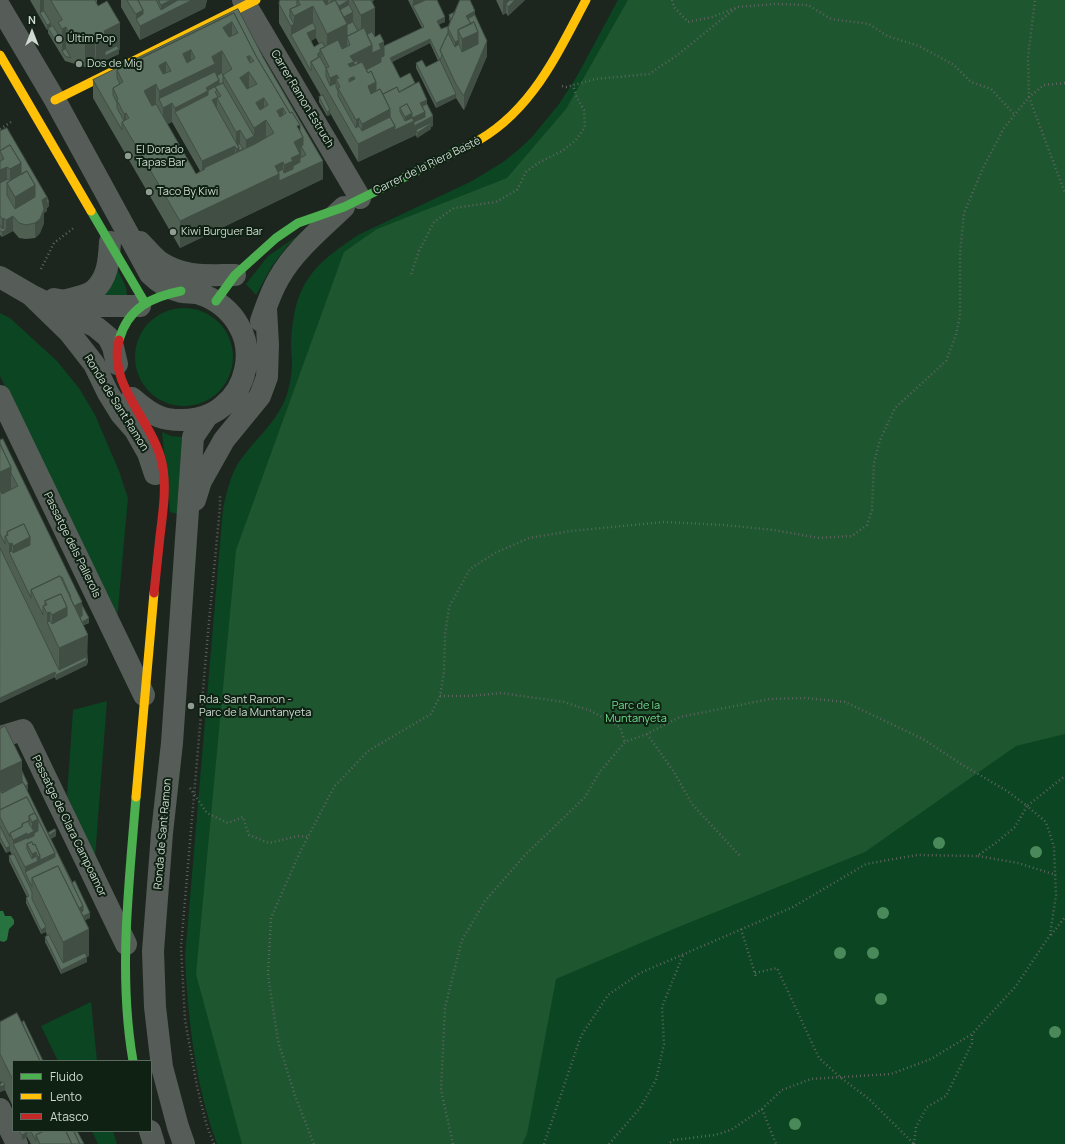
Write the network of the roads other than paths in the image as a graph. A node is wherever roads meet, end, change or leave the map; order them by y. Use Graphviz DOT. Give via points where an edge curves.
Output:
graph roads {
  1 [pos="586,0"];
  2 [pos="248,2"];
  3 [pos="0,7"];
  4 [pos="0,55"];
  5 [pos="55,100"];
  6 [pos="352,203"];
  7 [pos="118,234"];
  8 [pos="235,275"];
  9 [pos="0,277"];
  10 [pos="181,291"];
  11 [pos="31,295"];
  12 [pos="61,301"];
  13 [pos="216,301"];
  14 [pos="142,305"];
  15 [pos="266,308"];
  16 [pos="247,360"];
  17 [pos="117,364"];
  18 [pos="0,396"];
  19 [pos="132,398"];
  20 [pos="208,415"];
  21 [pos="164,506"];
  22 [pos="187,522"];
  23 [pos="144,695"];
  24 [pos="0,737"];
  25 [pos="126,944"];
  26 [pos="133,1060"];
  27 [pos="0,1109"];
  28 [pos="150,1132"];
  29 [pos="17,1144"];
  30 [pos="154,1144"];
  31 [pos="184,1144"];
  1 -- 6 [label="street, Carrer de la Riera Bastè" via="540,82 509,119 482,139"];
  2 -- 5 [label="street"];
  2 -- 6 [label="street, Carrer Ramon Estruch"];
  3 -- 5 [label="street, Ronda de Sant Ramon"];
  4 -- 7 [label="street, Ronda de Sant Ramon" via="56,152"];
  5 -- 7 [label="street, Ronda de Sant Ramon"];
  6 -- 8 [label="street, Carrer de la Riera Bastè" via="298,223 276,238"];
  6 -- 15 [label="street, Carrer de la Riera Bastè" via="312,237 293,258 279,278"];
  7 -- 8 [label="street, Ronda de Sant Ramon" via="178,271 194,276"];
  7 -- 10 [label="street, Ronda de Sant Ramon" via="162,285"];
  7 -- 12 [label="street" via="103,280 92,292"];
  7 -- 14 [label="street, Ronda de Sant Ramon"];
  8 -- 13 [label="street, Carrer de la Riera Bastè"];
  9 -- 11 [label="street"];
  10 -- 13 [label="street, Ronda de Sant Ramon" via="199,294"];
  10 -- 14 [label="street, Ronda de Sant Ramon" via="162,295"];
  11 -- 12 [label="street"];
  11 -- 17 [label="street" via="96,327 108,337"];
  11 -- 21 [label="street, Ronda de Sant Ramon" via="68,332 94,364 108,394 135,430 148,453"];
  12 -- 14 [label="street" via="95,306"];
  13 -- 16 [label="street, Ronda de Sant Ramon" via="230,312 240,326 246,342"];
  14 -- 17 [label="street, Ronda de Sant Ramon" via="129,318 121,332"];
  15 -- 16 [label="street, Carrer de la Riera Bastè"];
  15 -- 22 [label="street, Ronda de Sant Ramon" via="267,377 260,396 224,440 201,481"];
  16 -- 20 [label="street, Ronda de Sant Ramon" via="243,377 235,393 223,406"];
  17 -- 19 [label="street, Ronda de Sant Ramon" via="122,382"];
  18 -- 23 [label="street, Passatge dels Pallerols"];
  19 -- 20 [label="street, Ronda de Sant Ramon" via="148,412 167,419 188,421"];
  19 -- 21 [label="street, Ronda de Sant Ramon" via="152,435 162,462"];
  20 -- 22 [label="street, Ronda de Sant Ramon" via="193,437"];
  21 -- 23 [label="street, Ronda de Sant Ramon"];
  22 -- 31 [label="street, Ronda de Sant Ramon" via="153,951 155,1007 162,1067"];
  23 -- 25 [label="street, Ronda de Sant Ramon"];
  24 -- 25 [label="street, Passatge de Clara Campoamor" via="23,730"];
  25 -- 26 [label="street, Ronda de Sant Ramon" via="125,973"];
  27 -- 29 [label="street"];
  28 -- 30 [label="street"];
}
